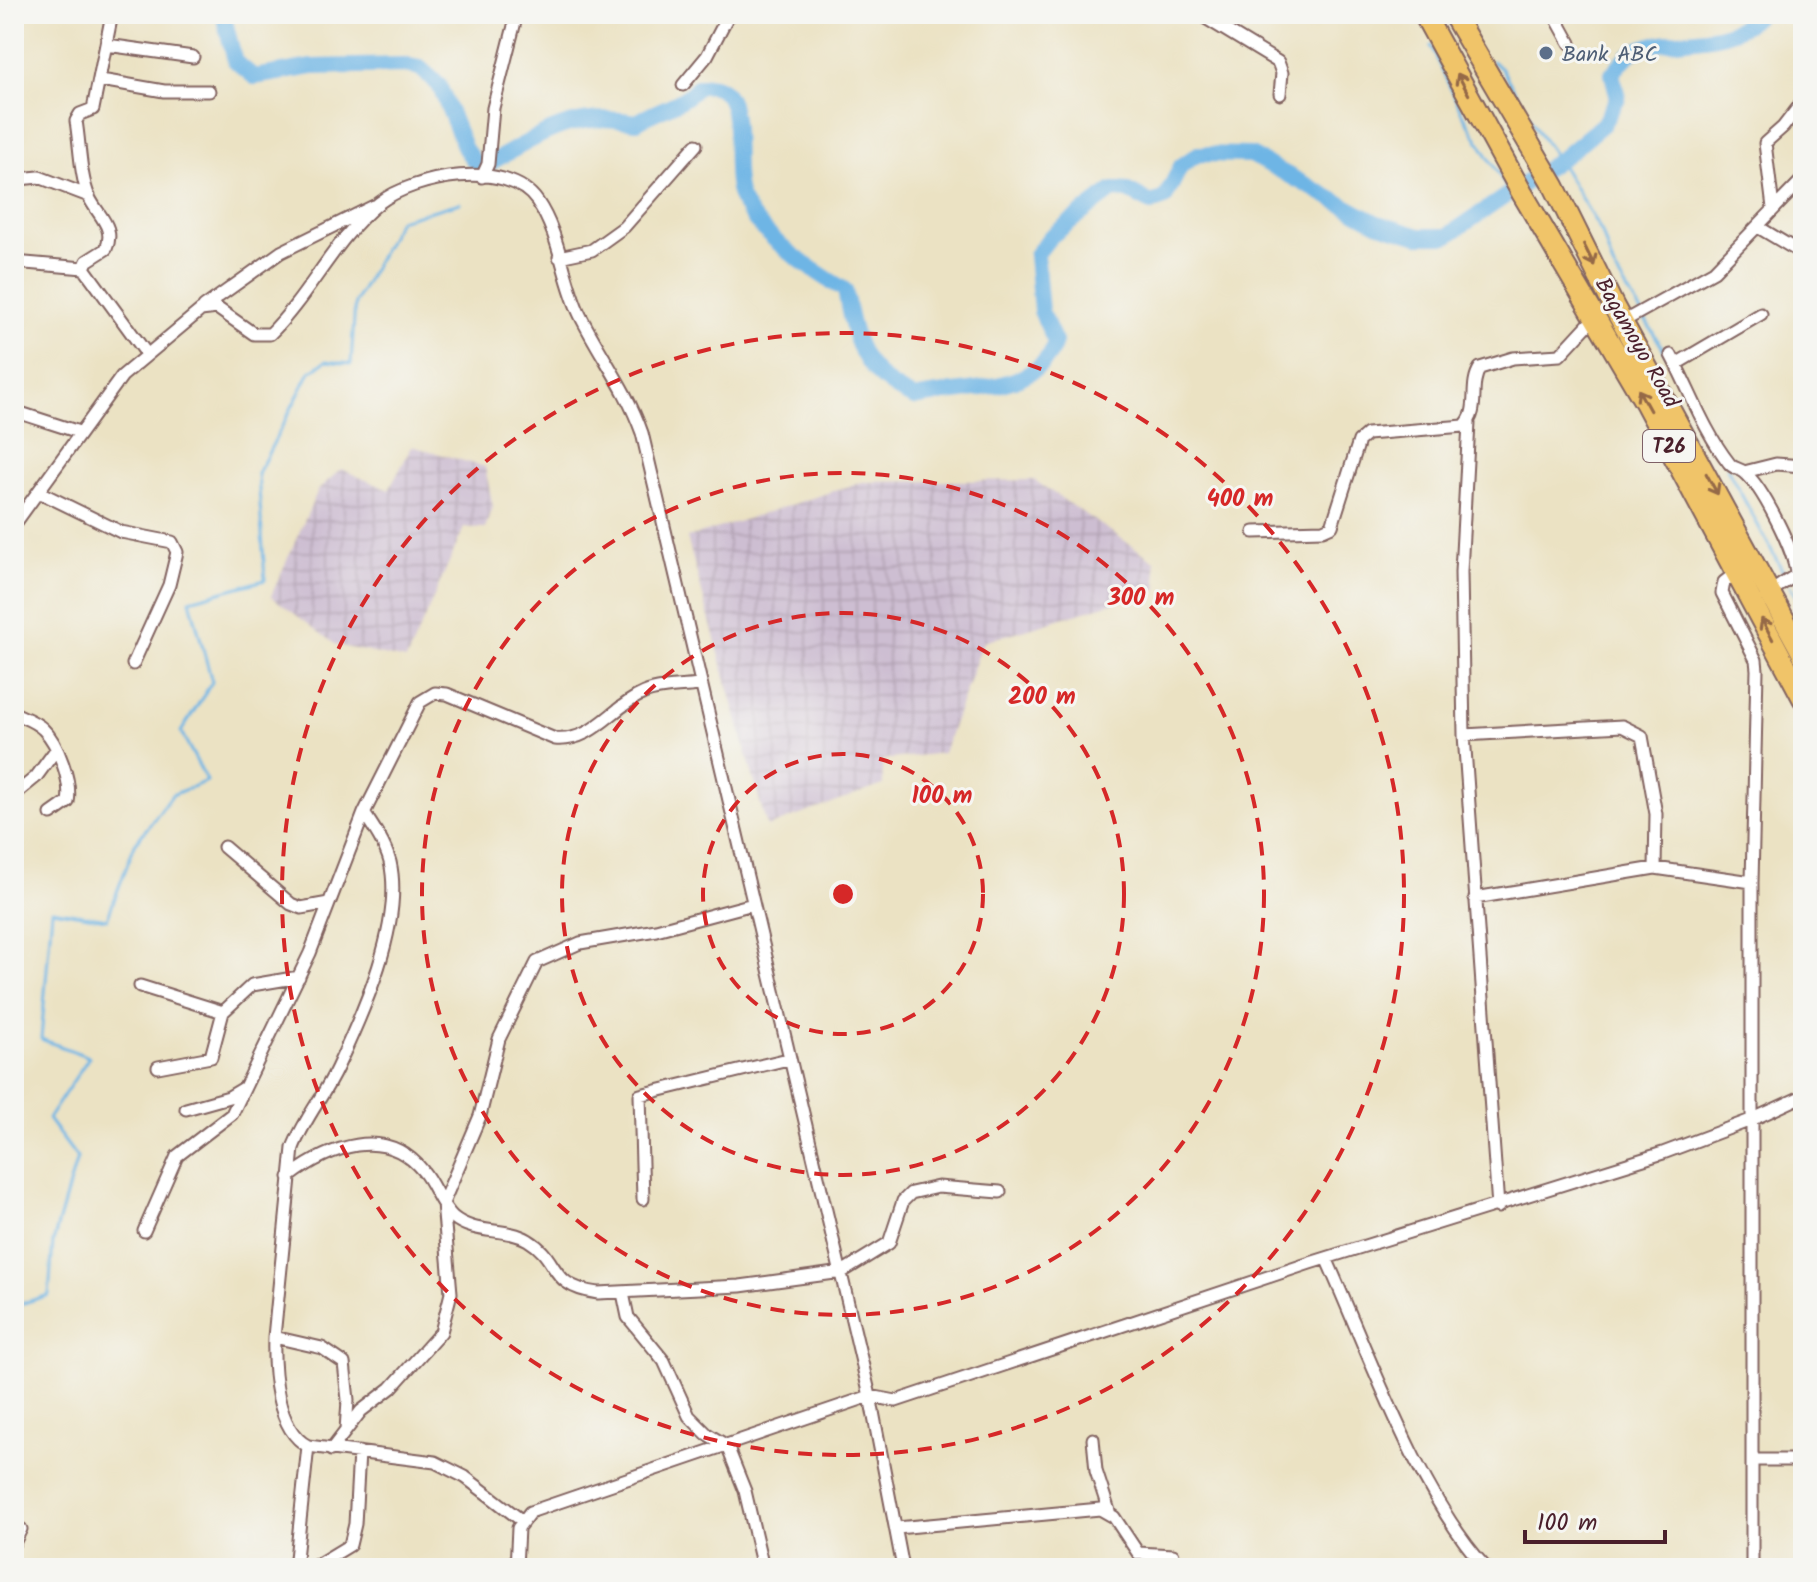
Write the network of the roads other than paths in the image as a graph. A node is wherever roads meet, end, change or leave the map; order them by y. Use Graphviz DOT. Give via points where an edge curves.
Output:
graph roads {
  1 [pos="112,14"];
  2 [pos="517,14"];
  3 [pos="729,14"];
  4 [pos="1199,14"];
  5 [pos="1424,14"];
  6 [pos="1453,14"];
  7 [pos="1554,14"];
  8 [pos="1570,43"];
  9 [pos="107,45"];
  10 [pos="193,57"];
  11 [pos="101,80"];
  12 [pos="683,85"];
  13 [pos="209,91"];
  14 [pos="1280,94"];
  15 [pos="1803,101"];
  16 [pos="696,145"];
  17 [pos="482,177"];
  18 [pos="19,179"];
  19 [pos="1803,179"];
  20 [pos="89,196"];
  21 [pos="377,204"];
  22 [pos="1773,208"];
  23 [pos="1758,227"];
  24 [pos="1803,254"];
  25 [pos="559,257"];
  26 [pos="14,262"];
  27 [pos="84,268"];
  28 [pos="201,310"];
  29 [pos="1761,314"];
  30 [pos="1597,315"];
  31 [pos="1624,321"];
  32 [pos="146,353"];
  33 [pos="14,411"];
  34 [pos="1469,423"];
  35 [pos="79,432"];
  36 [pos="1803,466"];
  37 [pos="1744,472"];
  38 [pos="39,492"];
  39 [pos="14,525"];
  40 [pos="1254,532"];
  41 [pos="1737,572"];
  42 [pos="1800,580"];
  43 [pos="1770,592"];
  44 [pos="1803,654"];
  45 [pos="133,664"];
  46 [pos="701,685"];
  47 [pos="1803,698"];
  48 [pos="14,713"];
  49 [pos="1464,735"];
  50 [pos="55,751"];
  51 [pos="14,795"];
  52 [pos="364,813"];
  53 [pos="51,814"];
  54 [pos="224,847"];
  55 [pos="1655,868"];
  56 [pos="1752,882"];
  57 [pos="1475,898"];
  58 [pos="329,903"];
  59 [pos="753,904"];
  60 [pos="299,977"];
  61 [pos="140,986"];
  62 [pos="223,1012"];
  63 [pos="788,1059"];
  64 [pos="158,1067"];
  65 [pos="244,1088"];
  66 [pos="1803,1096"];
  67 [pos="186,1109"];
  68 [pos="1751,1120"];
  69 [pos="288,1178"];
  70 [pos="1000,1192"];
  71 [pos="643,1199"];
  72 [pos="443,1203"];
  73 [pos="1498,1207"];
  74 [pos="144,1231"];
  75 [pos="1326,1258"];
  76 [pos="842,1272"];
  77 [pos="623,1293"];
  78 [pos="274,1337"];
  79 [pos="870,1396"];
  80 [pos="346,1430"];
  81 [pos="1093,1439"];
  82 [pos="308,1446"];
  83 [pos="727,1446"];
  84 [pos="331,1450"];
  85 [pos="359,1452"];
  86 [pos="1753,1460"];
  87 [pos="1803,1460"];
  88 [pos="1109,1511"];
  89 [pos="521,1520"];
  90 [pos="897,1528"];
  91 [pos="21,1529"];
  92 [pos="14,1543"];
  93 [pos="1173,1555"];
  94 [pos="295,1568"];
  95 [pos="312,1568"];
  96 [pos="516,1568"];
  97 [pos="763,1568"];
  98 [pos="903,1568"];
  99 [pos="1486,1568"];
  100 [pos="1752,1568"];
  1 -- 9 [label="street"];
  2 -- 17 [label="street"];
  3 -- 12 [label="street" via="707,56"];
  4 -- 14 [label="street" via="1278,62"];
  30 -- 5 [label="highway, Bagamoyo Road / T26, one-way" via="1526,200"];
  6 -- 31 [label="highway, Bagamoyo Road / T26, one-way" via="1554,186"];
  7 -- 8 [label="street"];
  9 -- 10 [label="street"];
  9 -- 11 [label="street"];
  11 -- 13 [label="street" via="164,91"];
  11 -- 20 [label="street" via="93,109 76,121"];
  15 -- 22 [label="street" via="1765,143"];
  16 -- 25 [label="street" via="616,233 592,250"];
  17 -- 21 [label="street" via="416,182"];
  17 -- 25 [label="street" via="505,182 536,200"];
  18 -- 20 [label="street" via="39,177"];
  19 -- 22 [label="street"];
  20 -- 27 [label="street" via="110,236 106,249"];
  21 -- 28 [label="street" via="281,252"];
  21 -- 28 [label="street" via="270,334 254,334 217,308"];
  22 -- 23 [label="street"];
  23 -- 24 [label="street"];
  23 -- 31 [label="street" via="1714,271"];
  25 -- 46 [label="street" via="580,314 628,395 642,433"];
  26 -- 27 [label="street"];
  27 -- 32 [label="street"];
  28 -- 32 [label="street"];
  29 -- 37 [label="street" via="1674,360 1731,466"];
  30 -- 34 [label="street" via="1560,355 1513,358 1480,368"];
  41 -- 30 [label="highway, Bagamoyo Road / T26, one-way"];
  31 -- 43 [label="highway, Bagamoyo Road / T26, one-way"];
  32 -- 35 [label="street" via="104,396"];
  33 -- 35 [label="street"];
  34 -- 40 [label="street" via="1459,429 1367,434 1359,441 1332,526"];
  34 -- 49 [label="street" via="1461,572"];
  35 -- 38 [label="street"];
  36 -- 37 [label="street" via="1776,464"];
  37 -- 42 [label="street" via="1788,539"];
  38 -- 39 [label="street"];
  38 -- 45 [label="street" via="121,532 172,542 177,552 169,585"];
  47 -- 41 [label="highway, Bagamoyo Road / T26, one-way"];
  41 -- 56 [label="street" via="1722,589 1757,670"];
  42 -- 43 [label="street"];
  43 -- 44 [label="highway, Bagamoyo Road / T26"];
  46 -- 52 [label="street" via="644,693 588,733 569,740 435,693 420,702"];
  46 -- 59 [label="street"];
  48 -- 50 [label="street" via="39,725"];
  49 -- 55 [label="street" via="1622,726 1637,731 1656,814"];
  49 -- 57 [label="street"];
  50 -- 51 [label="street"];
  50 -- 53 [label="street" via="70,797 65,807"];
  52 -- 58 [label="street"];
  52 -- 69 [label="street" via="390,861 388,932 336,1070 303,1121"];
  54 -- 58 [label="street" via="291,904 301,908"];
  55 -- 56 [label="street"];
  55 -- 57 [label="street"];
  56 -- 68 [label="street"];
  57 -- 73 [label="street"];
  58 -- 60 [label="street"];
  59 -- 63 [label="street"];
  59 -- 72 [label="street" via="656,930 580,943 537,962 499,1039 480,1116"];
  60 -- 62 [label="street" via="252,985"];
  60 -- 65 [label="street"];
  61 -- 62 [label="street"];
  62 -- 64 [label="street" via="211,1057"];
  63 -- 71 [label="street" via="640,1095"];
  63 -- 76 [label="street"];
  65 -- 67 [label="street"];
  65 -- 74 [label="street" via="232,1114 177,1156"];
  66 -- 68 [label="street"];
  68 -- 73 [label="street"];
  68 -- 86 [label="street"];
  69 -- 72 [label="street" via="341,1147 388,1145 424,1171"];
  69 -- 78 [label="street"];
  70 -- 76 [label="street" via="938,1187 911,1193 903,1201 889,1243"];
  72 -- 77 [label="street" via="467,1225 528,1240 563,1282 577,1290"];
  72 -- 80 [label="street" via="451,1293 441,1332"];
  73 -- 75 [label="street"];
  75 -- 79 [label="street" via="896,1401"];
  75 -- 99 [label="street" via="1415,1456 1452,1523"];
  76 -- 77 [label="street" via="740,1286"];
  76 -- 79 [label="street"];
  77 -- 83 [label="street" via="628,1317 664,1361 689,1416"];
  78 -- 80 [label="street" via="322,1348 344,1363"];
  78 -- 82 [label="street" via="282,1407 297,1441"];
  79 -- 83 [label="street"];
  79 -- 90 [label="street"];
  80 -- 84 [label="street"];
  81 -- 88 [label="street" via="1096,1471"];
  82 -- 84 [label="street"];
  82 -- 94 [label="street"];
  83 -- 89 [label="street" via="530,1512"];
  83 -- 97 [label="street" via="745,1491"];
  84 -- 85 [label="street"];
  85 -- 89 [label="street" via="417,1458 451,1468"];
  85 -- 95 [label="street" via="350,1545"];
  86 -- 87 [label="street"];
  86 -- 100 [label="street"];
  88 -- 90 [label="street"];
  88 -- 93 [label="street" via="1138,1553"];
  89 -- 96 [label="street"];
  90 -- 98 [label="street"];
  91 -- 92 [label="street"];
}
